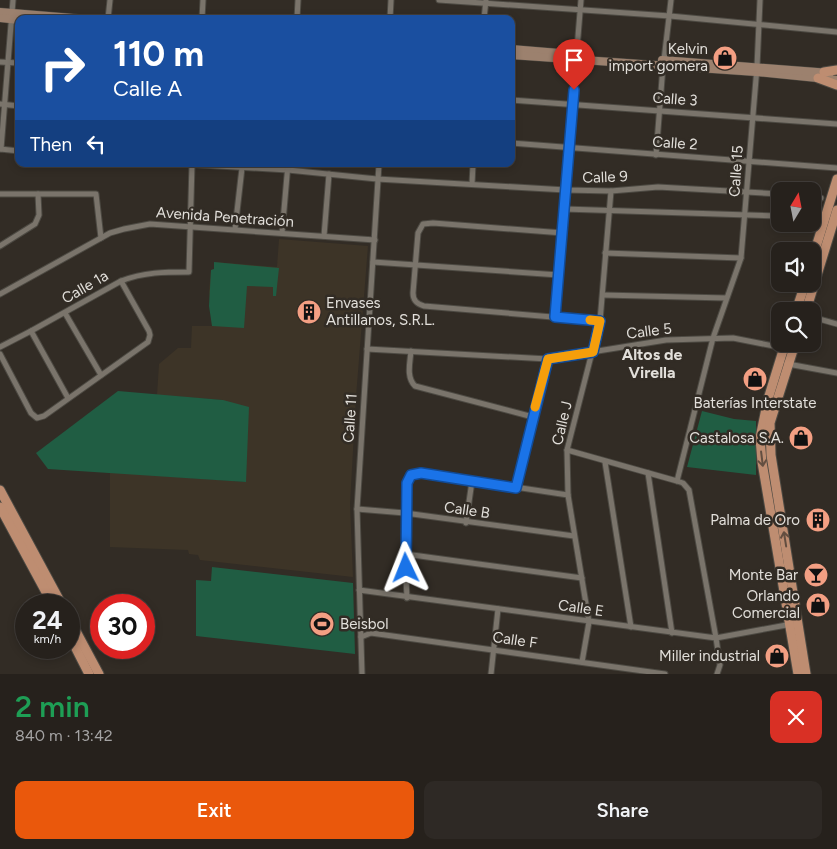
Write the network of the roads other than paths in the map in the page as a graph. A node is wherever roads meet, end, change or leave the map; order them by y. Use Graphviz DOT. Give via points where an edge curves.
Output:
graph roads {
  1 [pos="13,0"];
  2 [pos="110,0"];
  3 [pos="203,0"];
  4 [pos="298,0"];
  5 [pos="391,0"];
  6 [pos="439,0"];
  7 [pos="581,0"];
  8 [pos="671,0"];
  9 [pos="760,0"];
  10 [pos="486,2"];
  11 [pos="581,11"];
  12 [pos="0,12"];
  13 [pos="108,15"];
  14 [pos="202,15"];
  15 [pos="297,15"];
  16 [pos="390,15"];
  17 [pos="484,15"];
  18 [pos="670,16"];
  19 [pos="14,17"];
  20 [pos="0,18"];
  21 [pos="759,24"];
  22 [pos="837,32"];
  23 [pos="515,49"];
  24 [pos="515,55"];
  25 [pos="577,57"];
  26 [pos="0,62"];
  27 [pos="7,62"];
  28 [pos="15,63"];
  29 [pos="664,63"];
  30 [pos="757,70"];
  31 [pos="837,71"];
  32 [pos="821,75"];
  33 [pos="837,80"];
  34 [pos="837,85"];
  35 [pos="515,100"];
  36 [pos="3,104"];
  37 [pos="574,105"];
  38 [pos="660,110"];
  39 [pos="752,117"];
  40 [pos="837,124"];
  41 [pos="515,143"];
  42 [pos="570,147"];
  43 [pos="1,149"];
  44 [pos="15,150"];
  45 [pos="656,155"];
  46 [pos="748,161"];
  47 [pos="192,167"];
  48 [pos="230,167"];
  49 [pos="379,167"];
  50 [pos="473,167"];
  51 [pos="242,168"];
  52 [pos="837,168"];
  53 [pos="288,170"];
  54 [pos="329,174"];
  55 [pos="378,178"];
  56 [pos="837,179"];
  57 [pos="472,184"];
  58 [pos="566,190"];
  59 [pos="611,191"];
  60 [pos="747,191"];
  61 [pos="771,193"];
  62 [pos="0,194"];
  63 [pos="38,194"];
  64 [pos="564,209"];
  65 [pos="609,210"];
  66 [pos="745,214"];
  67 [pos="771,215"];
  68 [pos="832,216"];
  69 [pos="189,226"];
  70 [pos="235,229"];
  71 [pos="282,233"];
  72 [pos="562,233"];
  73 [pos="324,236"];
  74 [pos="101,238"];
  75 [pos="375,240"];
  76 [pos="820,242"];
  77 [pos="0,246"];
  78 [pos="605,253"];
  79 [pos="741,258"];
  80 [pos="373,262"];
  81 [pos="415,265"];
  82 [pos="559,275"];
  83 [pos="121,281"];
  84 [pos="0,294"];
  85 [pos="603,295"];
  86 [pos="726,298"];
  87 [pos="808,302"];
  88 [pos="65,313"];
  89 [pos="555,317"];
  90 [pos="821,320"];
  91 [pos="600,321"];
  92 [pos="837,324"];
  93 [pos="31,331"];
  94 [pos="713,338"];
  95 [pos="771,344"];
  96 [pos="0,347"];
  97 [pos="367,349"];
  98 [pos="411,351"];
  99 [pos="593,352"];
  100 [pos="783,352"];
  101 [pos="786,352"];
  102 [pos="792,352"];
  103 [pos="0,354"];
  104 [pos="548,359"];
  105 [pos="788,364"];
  106 [pos="837,373"];
  107 [pos="101,375"];
  108 [pos="68,398"];
  109 [pos="533,417"];
  110 [pos="567,450"];
  111 [pos="605,462"];
  112 [pos="648,474"];
  113 [pos="472,481"];
  114 [pos="677,481"];
  115 [pos="516,488"];
  116 [pos="0,490"];
  117 [pos="568,495"];
  118 [pos="0,507"];
  119 [pos="357,508"];
  120 [pos="405,513"];
  121 [pos="466,523"];
  122 [pos="574,536"];
  123 [pos="405,554"];
  124 [pos="582,578"];
  125 [pos="360,590"];
  126 [pos="47,594"];
  127 [pos="56,594"];
  128 [pos="407,598"];
  129 [pos="498,609"];
  130 [pos="589,622"];
  131 [pos="794,623"];
  132 [pos="631,627"];
  133 [pos="672,633"];
  134 [pos="361,637"];
  135 [pos="716,638"];
  136 [pos="80,639"];
  137 [pos="494,650"];
  138 [pos="80,656"];
  139 [pos="582,662"];
  140 [pos="89,674"];
  141 [pos="99,674"];
  142 [pos="362,674"];
  143 [pos="491,674"];
  144 [pos="665,674"];
  145 [pos="717,674"];
  146 [pos="798,674"];
  147 [pos="806,674"];
  1 -- 19 [label="street"];
  2 -- 13 [label="street"];
  3 -- 14 [label="street"];
  4 -- 15 [label="street"];
  5 -- 16 [label="street"];
  6 -- 10 [label="street"];
  7 -- 11 [label="street"];
  8 -- 18 [label="street"];
  9 -- 21 [label="street, Calle 15"];
  10 -- 11 [label="street"];
  10 -- 17 [label="street"];
  11 -- 18 [label="street"];
  11 -- 25 [label="street"];
  12 -- 19 [label="main road"];
  18 -- 21 [label="street"];
  18 -- 29 [label="street"];
  19 -- 20 [label="main road"];
  19 -- 27 [label="street"];
  21 -- 22 [label="street"];
  21 -- 30 [label="street, Calle 15"];
  23 -- 25 [label="main road"];
  24 -- 25 [label="main road"];
  25 -- 29 [label="main road"];
  25 -- 37 [label="street"];
  26 -- 27 [label="street"];
  27 -- 28 [label="street"];
  27 -- 36 [label="street"];
  29 -- 30 [label="main road"];
  29 -- 38 [label="street"];
  30 -- 32 [label="main road"];
  30 -- 39 [label="street, Calle 15"];
  31 -- 32 [label="main road"];
  32 -- 33 [label="main road"];
  32 -- 34 [label="main road"];
  35 -- 37 [label="street, Calle 3"];
  36 -- 43 [label="street"];
  37 -- 38 [label="street, Calle 3"];
  37 -- 42 [label="street"];
  38 -- 39 [label="street, Calle 3"];
  38 -- 45 [label="street"];
  39 -- 40 [label="street, Calle 3"];
  39 -- 46 [label="street, Calle 15"];
  41 -- 42 [label="street, Calle 2"];
  42 -- 45 [label="street, Calle 2"];
  42 -- 58 [label="street"];
  43 -- 44 [label="street"];
  45 -- 46 [label="street, Calle 2"];
  46 -- 52 [label="street, Calle 2"];
  46 -- 60 [label="street, Calle 15"];
  47 -- 69 [label="street"];
  48 -- 51 [label="street, Calle 9"];
  49 -- 55 [label="street, Calle 11"];
  50 -- 57 [label="street"];
  51 -- 53 [label="street, Calle 9"];
  51 -- 70 [label="street"];
  53 -- 54 [label="street, Calle 9"];
  53 -- 71 [label="street"];
  54 -- 55 [label="street, Calle 9"];
  54 -- 73 [label="street"];
  55 -- 57 [label="street, Calle 9"];
  55 -- 75 [label="street, Calle 11"];
  56 -- 68 [label="main road"];
  57 -- 58 [label="street, Calle 9"];
  58 -- 59 [label="street, Calle 9"];
  58 -- 64 [label="street"];
  59 -- 60 [label="street, Calle 9" via="658,187"];
  59 -- 65 [label="street, Calle J"];
  60 -- 61 [label="street, Calle 9"];
  60 -- 66 [label="street, Calle 15"];
  62 -- 63 [label="street"];
  63 -- 74 [label="street" via="96,194"];
  63 -- 77 [label="street" via="35,224"];
  64 -- 65 [label="street"];
  64 -- 72 [label="street"];
  65 -- 66 [label="street"];
  65 -- 78 [label="street, Calle J"];
  66 -- 67 [label="street"];
  66 -- 79 [label="street, Calle 15"];
  68 -- 76 [label="main road"];
  68 -- 87 [label="main road"];
  69 -- 70 [label="street, Avenida Penetración"];
  69 -- 74 [label="street, Avenida Penetración" via="150,224"];
  69 -- 83 [label="street, Calle 1a" via="189,272 149,272"];
  70 -- 71 [label="street, Avenida Penetración"];
  71 -- 73 [label="street, Avenida Penetración"];
  72 -- 81 [label="street" via="423,224 418,233"];
  72 -- 82 [label="street"];
  73 -- 75 [label="street, Avenida Penetración"];
  74 -- 84 [label="street, Avenida Penetración"];
  75 -- 80 [label="street, Calle 11"];
  78 -- 79 [label="street"];
  78 -- 85 [label="street, Calle J"];
  79 -- 86 [label="street, Calle 15"];
  80 -- 81 [label="street"];
  80 -- 97 [label="street, Calle 11"];
  81 -- 82 [label="street"];
  81 -- 89 [label="street" via="413,293 416,303 430,307"];
  82 -- 89 [label="street"];
  83 -- 88 [label="street, Calle 1a"];
  83 -- 107 [label="street" via="149,331 150,339"];
  85 -- 86 [label="street"];
  85 -- 91 [label="street, Calle J"];
  86 -- 94 [label="street, Calle 15"];
  88 -- 93 [label="street, Calle 1a"];
  88 -- 107 [label="street"];
  89 -- 91 [label="street"];
  90 -- 92 [label="street"];
  91 -- 99 [label="street, Calle J"];
  93 -- 96 [label="street, Calle 1a"];
  93 -- 108 [label="street"];
  94 -- 95 [label="street, Calle 5"];
  94 -- 99 [label="street, Calle 5" via="666,340"];
  94 -- 114 [label="street, Calle 15"];
  97 -- 98 [label="street, Calle 5"];
  97 -- 119 [label="street, Calle 11"];
  98 -- 104 [label="street, Calle 5"];
  98 -- 109 [label="street" via="409,376 415,386"];
  99 -- 104 [label="street, Calle 5"];
  99 -- 110 [label="street, Calle J"];
  100 -- 131 [label="main road, one-way" via="760,438"];
  101 -- 105 [label="street"];
  102 -- 105 [label="main road"];
  103 -- 108 [label="street" via="31,413 37,418"];
  104 -- 109 [label="street"];
  105 -- 106 [label="street"];
  131 -- 105 [label="main road, one-way" via="770,436 770,423"];
  107 -- 108 [label="street"];
  109 -- 115 [label="street"];
  110 -- 111 [label="street"];
  110 -- 117 [label="street, Calle J"];
  111 -- 112 [label="street"];
  111 -- 132 [label="street"];
  112 -- 114 [label="street"];
  112 -- 133 [label="street"];
  113 -- 115 [label="street"];
  113 -- 120 [label="street" via="421,473 411,475 407,483"];
  113 -- 121 [label="street"];
  114 -- 135 [label="street" via="689,490"];
  115 -- 117 [label="street"];
  116 -- 127 [label="main road"];
  117 -- 122 [label="street, Calle J"];
  118 -- 126 [label="main road"];
  119 -- 120 [label="street, Calle B"];
  119 -- 125 [label="street, Calle 11"];
  120 -- 121 [label="street, Calle B"];
  120 -- 123 [label="street"];
  121 -- 122 [label="street, Calle B"];
  122 -- 124 [label="street, Calle J"];
  123 -- 124 [label="street"];
  123 -- 128 [label="street"];
  124 -- 130 [label="street, Calle J"];
  125 -- 128 [label="street, Calle E"];
  125 -- 134 [label="street, Calle 11"];
  128 -- 129 [label="street, Calle E"];
  129 -- 130 [label="street, Calle E"];
  129 -- 137 [label="street"];
  130 -- 132 [label="street, Calle E"];
  130 -- 139 [label="street, Calle J"];
  131 -- 135 [label="street, Calle E"];
  131 -- 146 [label="main road"];
  131 -- 147 [label="main road"];
  132 -- 133 [label="street, Calle E"];
  133 -- 135 [label="street, Calle E"];
  134 -- 137 [label="street, Calle F" via="371,633"];
  134 -- 142 [label="street, Calle 11"];
  135 -- 145 [label="street" via="720,666"];
  136 -- 141 [label="main road"];
  137 -- 139 [label="street, Calle F"];
  137 -- 143 [label="street"];
  138 -- 140 [label="main road"];
  139 -- 144 [label="street, Calle F"];
}
